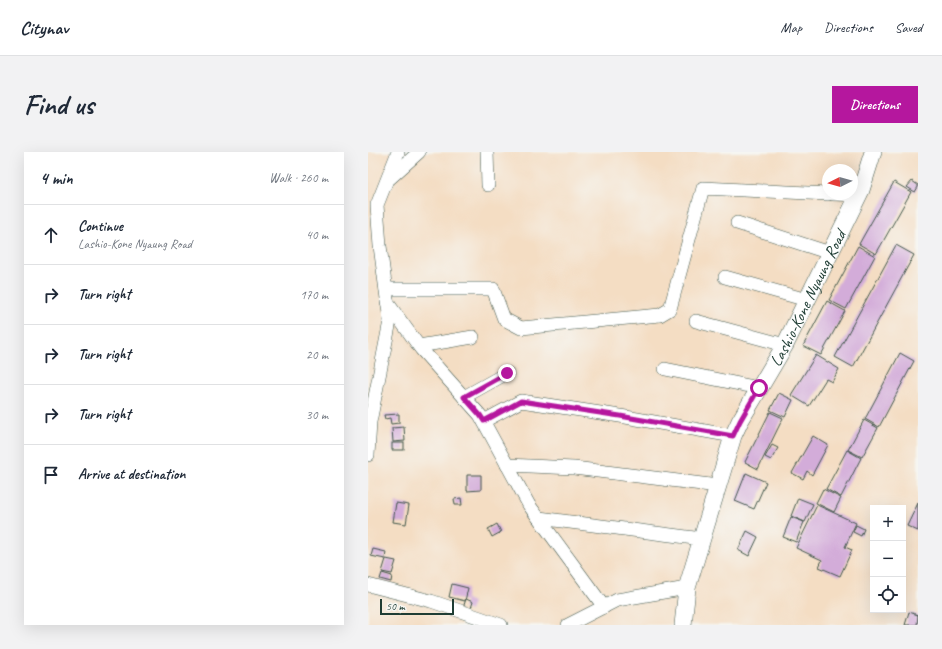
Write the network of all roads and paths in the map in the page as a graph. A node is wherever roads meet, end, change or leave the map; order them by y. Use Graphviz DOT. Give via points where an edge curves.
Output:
graph roads {
  1 [pos="398,152"];
  2 [pos="419,152"];
  3 [pos="487,152"];
  4 [pos="873,152"];
  5 [pos="386,182"];
  6 [pos="488,185"];
  7 [pos="822,194"];
  8 [pos="858,195"];
  9 [pos="856,200"];
  10 [pos="737,223"];
  11 [pos="830,253"];
  12 [pos="725,277"];
  13 [pos="386,295"];
  14 [pos="807,300"];
  15 [pos="696,321"];
  16 [pos="473,337"];
  17 [pos="419,346"];
  18 [pos="785,346"];
  19 [pos="666,369"];
  20 [pos="507,373"];
  21 [pos="759,388"];
  22 [pos="464,397"];
  23 [pos="484,421"];
  24 [pos="733,436"];
  25 [pos="368,451"];
  26 [pos="368,455"];
  27 [pos="507,465"];
  28 [pos="718,486"];
  29 [pos="539,518"];
  30 [pos="702,539"];
  31 [pos="368,585"];
  32 [pos="687,588"];
  33 [pos="604,607"];
  34 [pos="501,625"];
  35 [pos="568,625"];
  36 [pos="683,625"];
  1 -- 5 [label="street"];
  2 -- 5 [label="street"];
  3 -- 6 [label="street"];
  4 -- 8 [label="main road, Lashio-Kone Nyaung Road"];
  5 -- 13 [label="street" via="377,205"];
  7 -- 13 [label="street" via="703,188 670,309 660,315 521,328 504,319 492,289"];
  9 -- 11 [label="main road, Lashio-Kone Nyaung Road"];
  10 -- 11 [label="street"];
  11 -- 14 [label="main road, Lashio-Kone Nyaung Road"];
  12 -- 14 [label="street"];
  13 -- 17 [label="street"];
  13 -- 25 [label="street" via="390,321 370,422"];
  14 -- 18 [label="main road, Lashio-Kone Nyaung Road"];
  15 -- 18 [label="street"];
  16 -- 17 [label="street"];
  17 -- 22 [label="street"];
  18 -- 21 [label="main road, Lashio-Kone Nyaung Road"];
  19 -- 21 [label="street"];
  20 -- 22 [label="street"];
  21 -- 24 [label="main road, Lashio-Kone Nyaung Road"];
  22 -- 23 [label="street"];
  23 -- 24 [label="street" via="521,401"];
  23 -- 27 [label="street"];
  24 -- 28 [label="main road, Lashio-Kone Nyaung Road"];
  25 -- 26 [label="street"];
  27 -- 28 [label="street" via="574,468"];
  27 -- 29 [label="street"];
  28 -- 30 [label="main road, Lashio-Kone Nyaung Road"];
  29 -- 30 [label="street"];
  29 -- 33 [label="street"];
  30 -- 32 [label="main road, Lashio-Kone Nyaung Road"];
  31 -- 34 [label="street" via="432,601"];
  32 -- 33 [label="street" via="617,600"];
  32 -- 36 [label="main road, Lashio-Kone Nyaung Road"];
  33 -- 35 [label="street"];
}
